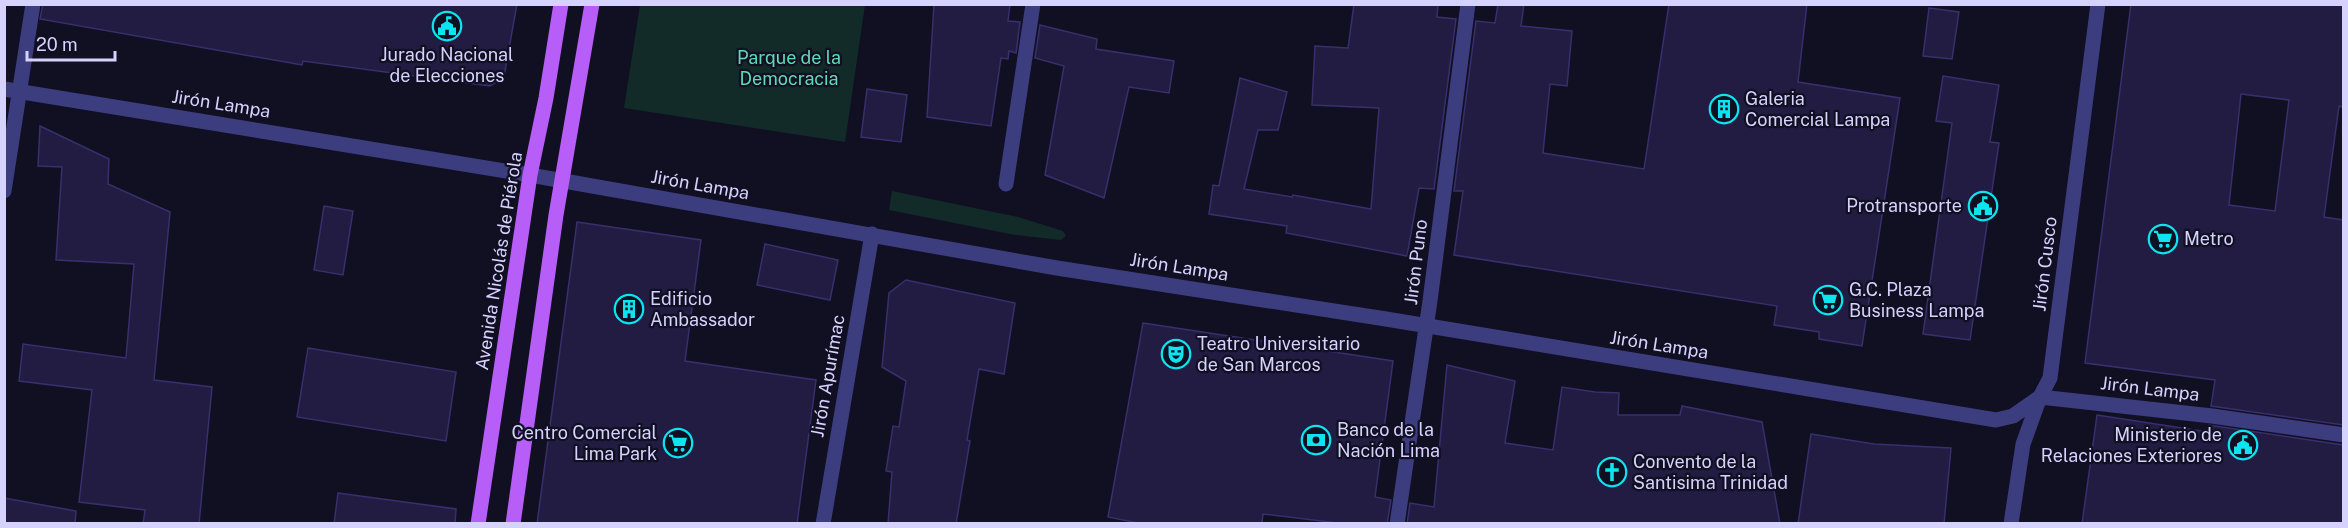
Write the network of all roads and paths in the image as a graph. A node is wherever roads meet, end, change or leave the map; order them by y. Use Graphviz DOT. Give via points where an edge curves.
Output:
graph roads {
  1 [pos="33,4"];
  2 [pos="561,4"];
  3 [pos="592,4"];
  4 [pos="1033,4"];
  5 [pos="1468,4"];
  6 [pos="2098,4"];
  7 [pos="12,90"];
  8 [pos="530,175"];
  9 [pos="562,180"];
  10 [pos="1006,184"];
  11 [pos="4,191"];
  12 [pos="872,234"];
  13 [pos="1427,326"];
  14 [pos="2040,397"];
  15 [pos="2343,435"];
  16 [pos="478,524"];
  17 [pos="513,524"];
  18 [pos="823,524"];
  19 [pos="1397,524"];
  20 [pos="2011,524"];
  1 -- 7 [label="street"];
  2 -- 8 [label="main road, Avenida Nicolás de Piérola"];
  3 -- 9 [label="main road"];
  4 -- 10 [label="street"];
  5 -- 13 [label="street, Jirón Puno"];
  6 -- 14 [label="street, Jirón Cusco" via="2050,378"];
  7 -- 8 [label="street, Jirón Lampa"];
  7 -- 11 [label="street"];
  8 -- 9 [label="street, Jirón Lampa"];
  8 -- 16 [label="main road, Avenida Nicolás de Piérola"];
  9 -- 12 [label="street, Jirón Lampa"];
  9 -- 17 [label="main road"];
  12 -- 13 [label="street, Jirón Lampa" via="1057,268"];
  12 -- 18 [label="street, Jirón Apurímac"];
  13 -- 14 [label="street, Jirón Lampa" via="1996,420 2013,416"];
  13 -- 19 [label="street, Jirón Puno"];
  14 -- 15 [label="street, Jirón Lampa"];
  14 -- 20 [label="street, Jirón Cusco" via="2023,444"];
}
